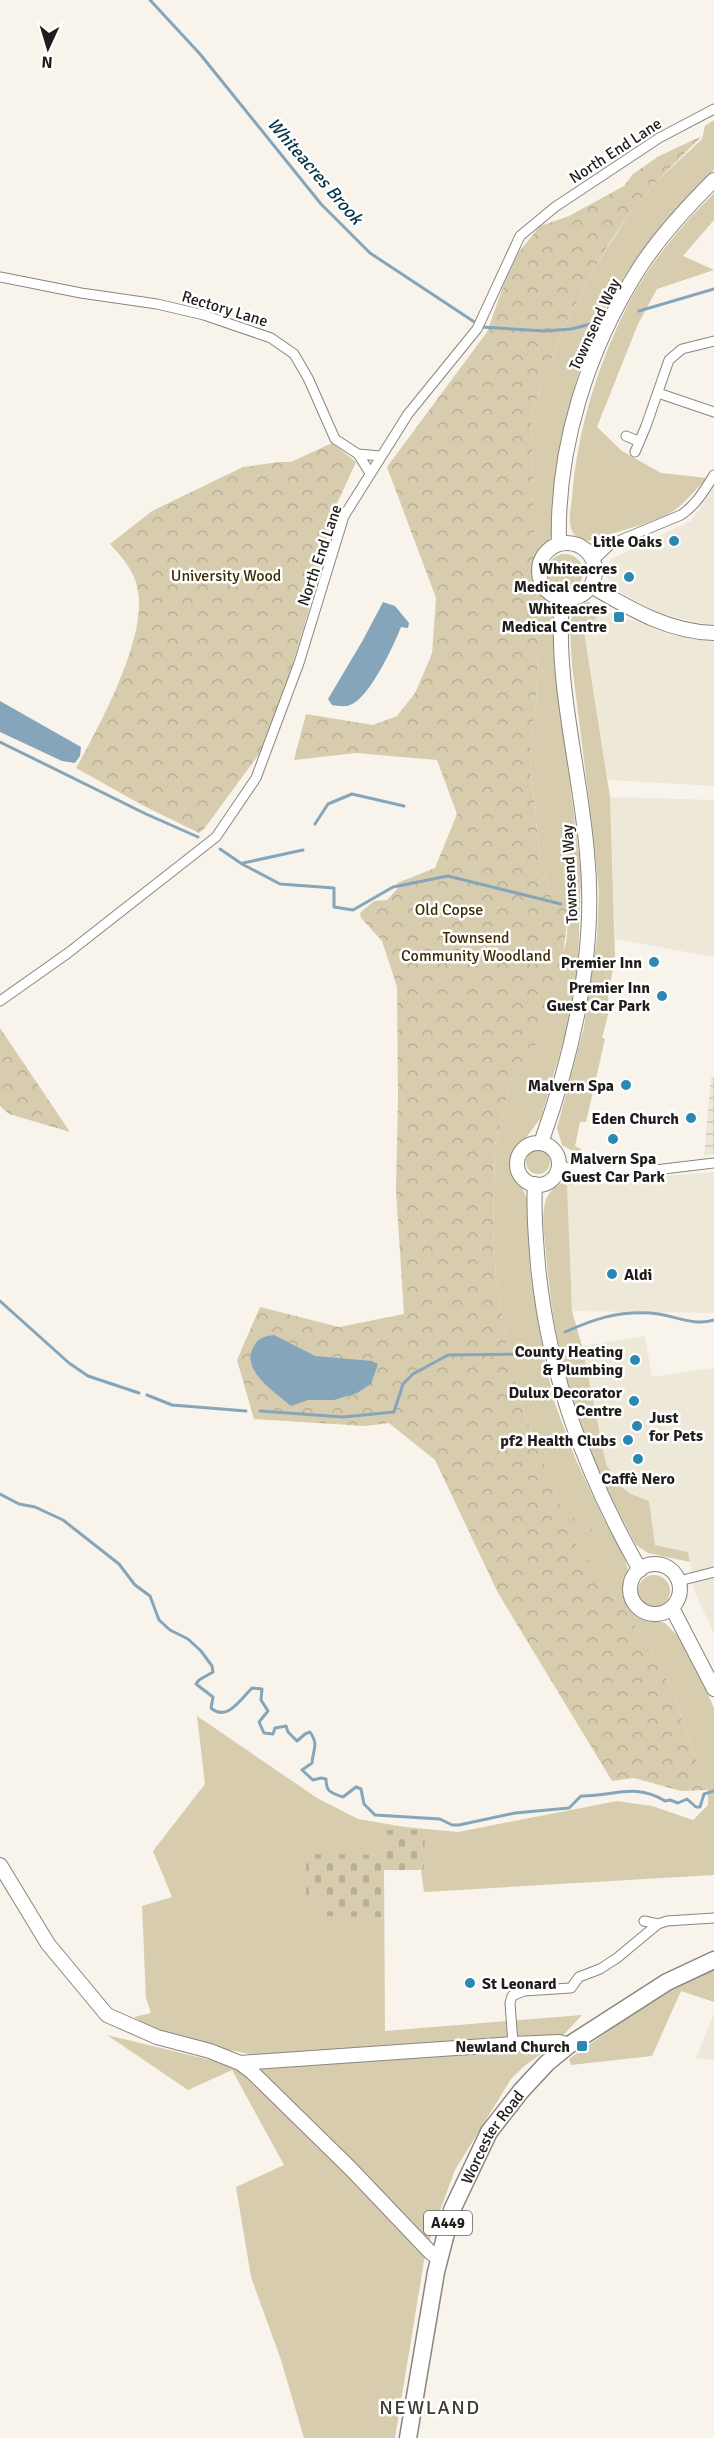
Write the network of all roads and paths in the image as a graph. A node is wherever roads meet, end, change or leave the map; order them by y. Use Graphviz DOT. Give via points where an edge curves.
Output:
graph roads {
  1 [pos="714,109"];
  2 [pos="714,180"];
  3 [pos="0,277"];
  4 [pos="714,341"];
  5 [pos="658,393"];
  6 [pos="714,412"];
  7 [pos="626,436"];
  8 [pos="638,441"];
  9 [pos="635,452"];
  10 [pos="358,454"];
  11 [pos="380,456"];
  12 [pos="370,473"];
  13 [pos="714,476"];
  14 [pos="560,544"];
  15 [pos="589,555"];
  16 [pos="591,586"];
  17 [pos="562,599"];
  18 [pos="714,633"];
  19 [pos="0,1001"];
  20 [pos="541,1143"];
  21 [pos="714,1163"];
  22 [pos="560,1167"];
  23 [pos="535,1184"];
  24 [pos="640,1570"];
  25 [pos="714,1572"];
  26 [pos="678,1581"];
  27 [pos="672,1608"];
  28 [pos="714,1689"];
  29 [pos="0,1865"];
  30 [pos="714,1918"];
  31 [pos="644,1921"];
  32 [pos="658,1924"];
  33 [pos="712,1962"];
  34 [pos="513,2044"];
  35 [pos="569,2045"];
  36 [pos="240,2063"];
  37 [pos="439,2259"];
  38 [pos="408,2438"];
  1 -- 11 [label="street, North End Lane" via="659,138 555,207 520,236 478,326"];
  2 -- 14 [label="main road, Townsend Way" via="679,215 641,265 596,351 567,447"];
  3 -- 10 [label="street, Rectory Lane" via="157,304 271,338 294,354 335,439"];
  4 -- 5 [label="street" via="682,349 672,356"];
  5 -- 6 [label="street"];
  5 -- 8 [label="street"];
  7 -- 8 [label="street"];
  8 -- 9 [label="street"];
  10 -- 11 [label="street"];
  10 -- 12 [label="street"];
  11 -- 12 [label="street, North End Lane"];
  12 -- 19 [label="street, North End Lane" via="344,516 299,663 256,778 216,837"];
  13 -- 15 [label="street" via="697,502 681,515"];
  14 -- 15 [label="main road" via="573,543"];
  14 -- 17 [label="main road" via="544,555 539,572 546,590"];
  15 -- 16 [label="main road" via="595,574"];
  16 -- 17 [label="main road" via="583,594"];
  16 -- 18 [label="main road" via="646,616 682,629"];
  17 -- 20 [label="main road, Townsend Way" via="563,691 588,854 589,932 570,1049"];
  20 -- 22 [label="main road" via="554,1150"];
  20 -- 23 [label="main road" via="524,1148 518,1157 520,1174"];
  21 -- 22 [label="street" via="655,1170"];
  22 -- 23 [label="main road" via="552,1179"];
  23 -- 24 [label="main road" via="533,1217 540,1288 557,1381 587,1465"];
  24 -- 26 [label="main road" via="660,1565 671,1570"];
  24 -- 27 [label="main road" via="630,1593 638,1607 652,1614"];
  25 -- 26 [label="street"];
  26 -- 27 [label="main road" via="679,1596"];
  27 -- 28 [label="main road"];
  29 -- 36 [label="main road" via="48,1944 107,2015 157,2037"];
  30 -- 32 [label="street" via="667,1920"];
  31 -- 32 [label="street"];
  32 -- 34 [label="street" via="617,1958 579,1977 572,1988 524,1991 512,1996"];
  33 -- 35 [label="highway, Worcester Road / A449" via="667,1982"];
  34 -- 35 [label="main road"];
  34 -- 36 [label="main road"];
  35 -- 37 [label="highway, Worcester Road / A449" via="521,2091 489,2132 452,2210"];
  36 -- 37 [label="main road"];
  37 -- 38 [label="highway, Worcester Road / A449"];
}
